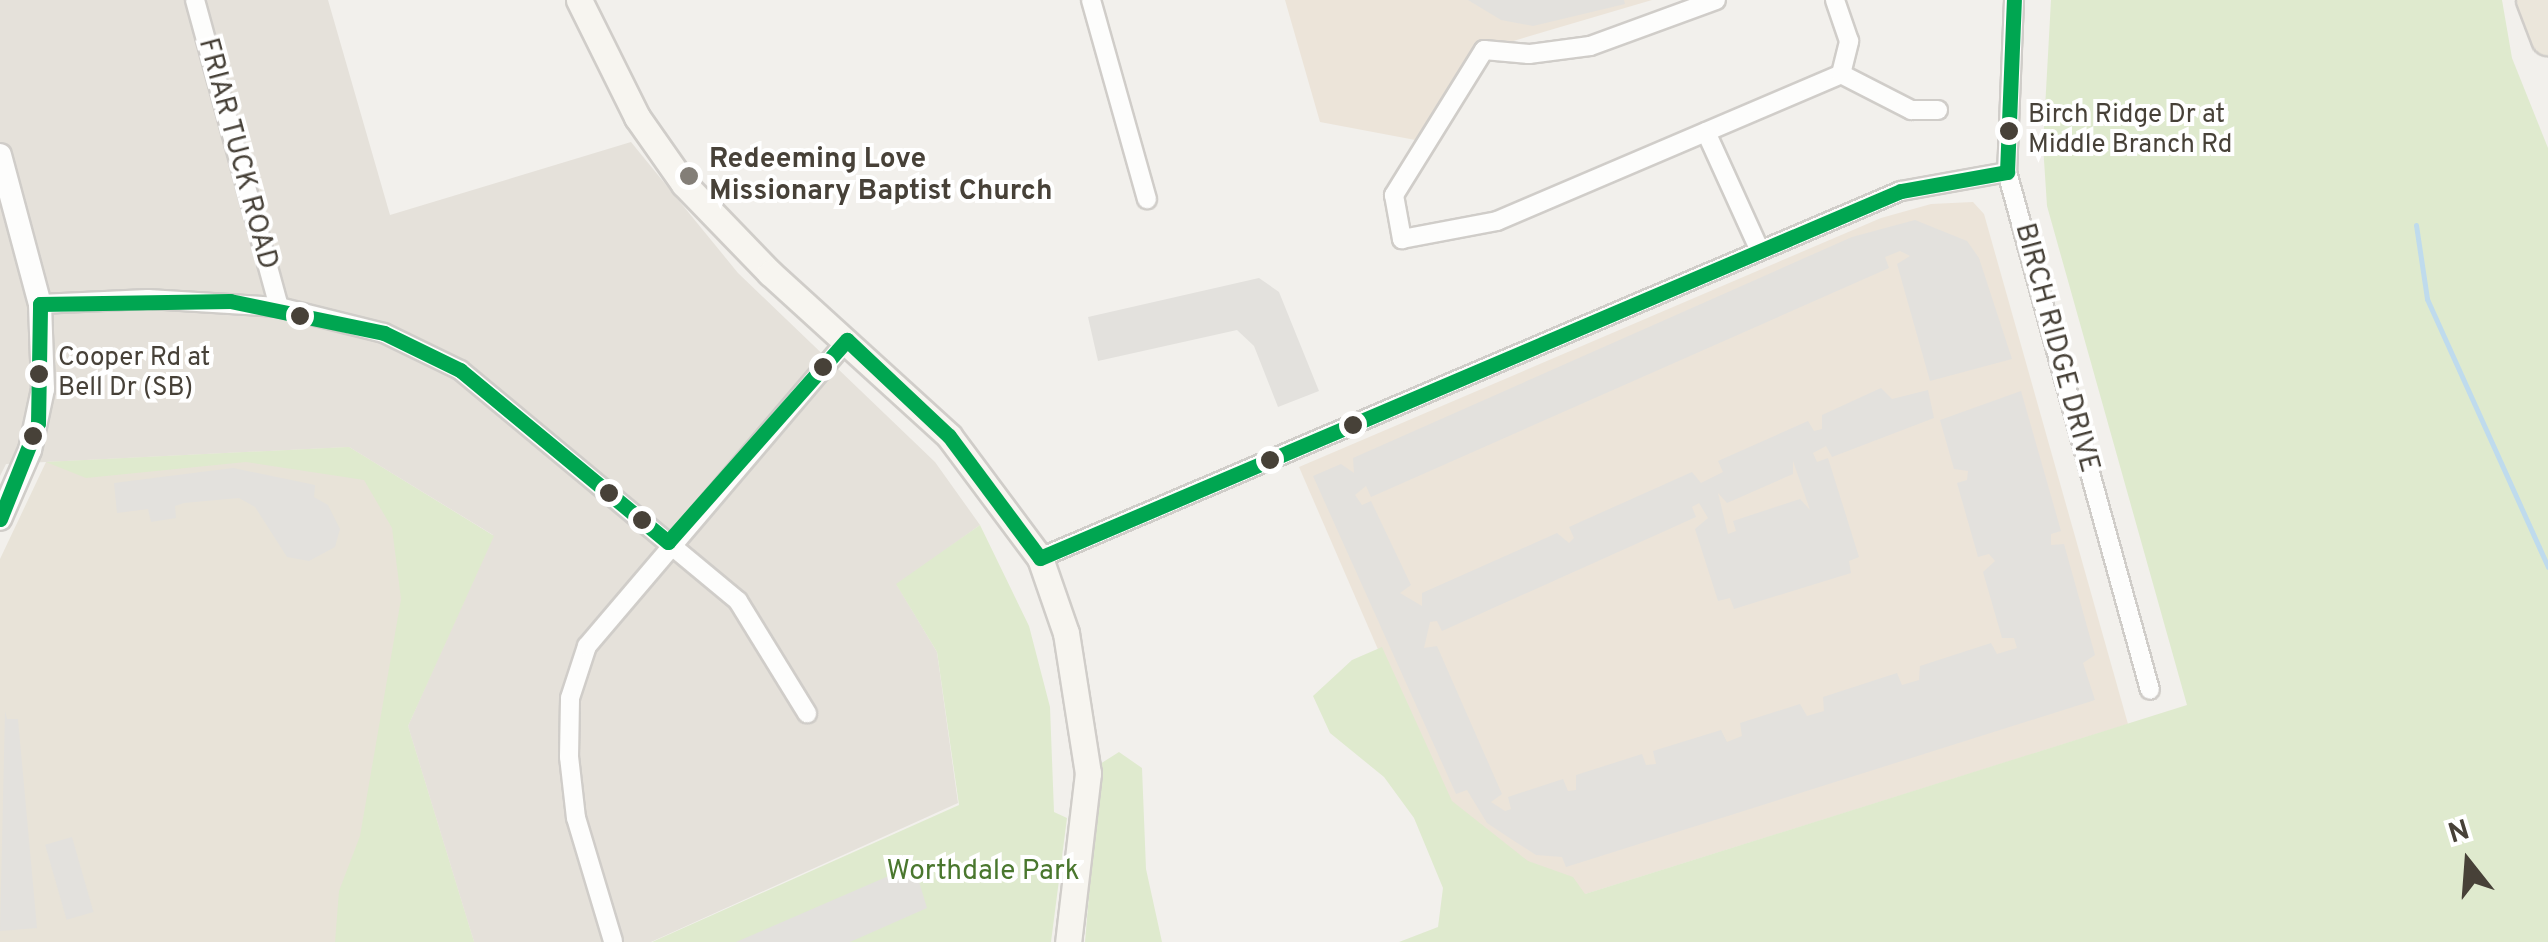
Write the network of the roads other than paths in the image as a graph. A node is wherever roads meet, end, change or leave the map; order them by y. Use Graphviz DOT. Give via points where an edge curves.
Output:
graph roads {
  1 [pos="194,0"];
  2 [pos="579,0"];
  3 [pos="1090,0"];
  4 [pos="1716,0"];
  5 [pos="1835,0"];
  6 [pos="2014,0"];
  7 [pos="2533,0"];
  8 [pos="2548,39"];
  9 [pos="1841,74"];
  10 [pos="1938,110"];
  11 [pos="1706,132"];
  12 [pos="0,155"];
  13 [pos="2008,172"];
  14 [pos="1147,200"];
  15 [pos="1759,249"];
  16 [pos="40,304"];
  17 [pos="279,307"];
  18 [pos="847,340"];
  19 [pos="0,519"];
  20 [pos="668,542"];
  21 [pos="1040,558"];
  22 [pos="2150,690"];
  23 [pos="807,713"];
  24 [pos="614,942"];
  25 [pos="1068,942"];
  1 -- 17 [label="street, FRIAR TUCK ROAD"];
  2 -- 18 [label="main road" via="637,117 684,184 770,274"];
  3 -- 14 [label="street"];
  4 -- 11 [label="street" via="1590,46 1529,54 1484,50 1394,195 1394,216 1402,239 1497,221"];
  5 -- 9 [label="street" via="1850,41"];
  6 -- 13 [label="street, BIRCH RIDGE DRIVE"];
  7 -- 8 [label="highway"];
  9 -- 10 [label="street" via="1912,110"];
  9 -- 11 [label="street"];
  11 -- 15 [label="street"];
  12 -- 16 [label="street"];
  13 -- 15 [label="street" via="1900,191"];
  13 -- 22 [label="street, BIRCH RIDGE DRIVE"];
  15 -- 21 [label="street"];
  16 -- 17 [label="street" via="164,299"];
  16 -- 19 [label="street" via="38,423"];
  17 -- 20 [label="street" via="384,333 460,370"];
  18 -- 20 [label="street"];
  18 -- 21 [label="main road" via="949,436"];
  20 -- 23 [label="street" via="738,601"];
  20 -- 24 [label="street" via="587,646 570,698 576,818"];
  21 -- 25 [label="main road" via="1066,633 1088,773"];
}
